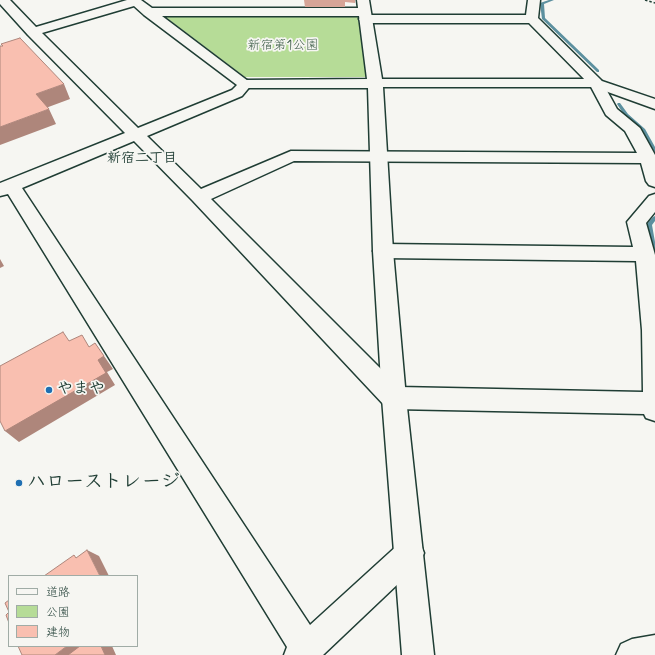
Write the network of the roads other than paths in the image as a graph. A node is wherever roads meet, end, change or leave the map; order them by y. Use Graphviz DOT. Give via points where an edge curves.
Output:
graph roads {
  1 [pos="3,0"];
  2 [pos="271,0"];
  3 [pos="534,0"];
  4 [pos="134,1"];
  5 [pos="364,11"];
  6 [pos="148,12"];
  7 [pos="268,12"];
  8 [pos="532,19"];
  9 [pos="33,32"];
  10 [pos="375,83"];
  11 [pos="596,83"];
  12 [pos="245,84"];
  13 [pos="655,104"];
  14 [pos="137,134"];
  15 [pos="379,158"];
  16 [pos="648,158"];
  17 [pos="655,181"];
  18 [pos="5,188"];
  19 [pos="199,197"];
  20 [pos="655,200"];
  21 [pos="383,251"];
  22 [pos="645,254"];
  23 [pos="394,398"];
  24 [pos="655,402"];
  25 [pos="655,410"];
  26 [pos="410,552"];
  27 [pos="655,651"];
  28 [pos="304,652"];
  29 [pos="418,655"];
  30 [pos="632,655"];
  1 -- 9 [label="street"];
  2 -- 7 [label="street"];
  3 -- 8 [label="street"];
  4 -- 6 [label="street"];
  4 -- 9 [label="street"];
  5 -- 7 [label="street"];
  5 -- 8 [label="street"];
  5 -- 10 [label="street"];
  6 -- 7 [label="street"];
  6 -- 12 [label="street"];
  8 -- 11 [label="street"];
  9 -- 14 [label="street"];
  10 -- 11 [label="street"];
  10 -- 12 [label="street"];
  10 -- 15 [label="street"];
  11 -- 13 [label="street"];
  11 -- 16 [label="street" via="611,112 632,128"];
  12 -- 14 [label="street" via="237,93"];
  14 -- 18 [label="street"];
  14 -- 19 [label="street"];
  15 -- 16 [label="street"];
  15 -- 19 [label="street" via="291,156"];
  15 -- 21 [label="street"];
  16 -- 17 [label="street"];
  18 -- 28 [label="street"];
  19 -- 23 [label="street"];
  20 -- 22 [label="street" via="636,222"];
  21 -- 22 [label="street"];
  21 -- 23 [label="street"];
  22 -- 24 [label="street" via="654,330"];
  23 -- 24 [label="street"];
  23 -- 26 [label="street"];
  24 -- 25 [label="street"];
  26 -- 28 [label="street"];
  26 -- 29 [label="street"];
  27 -- 30 [label="street"];
}
